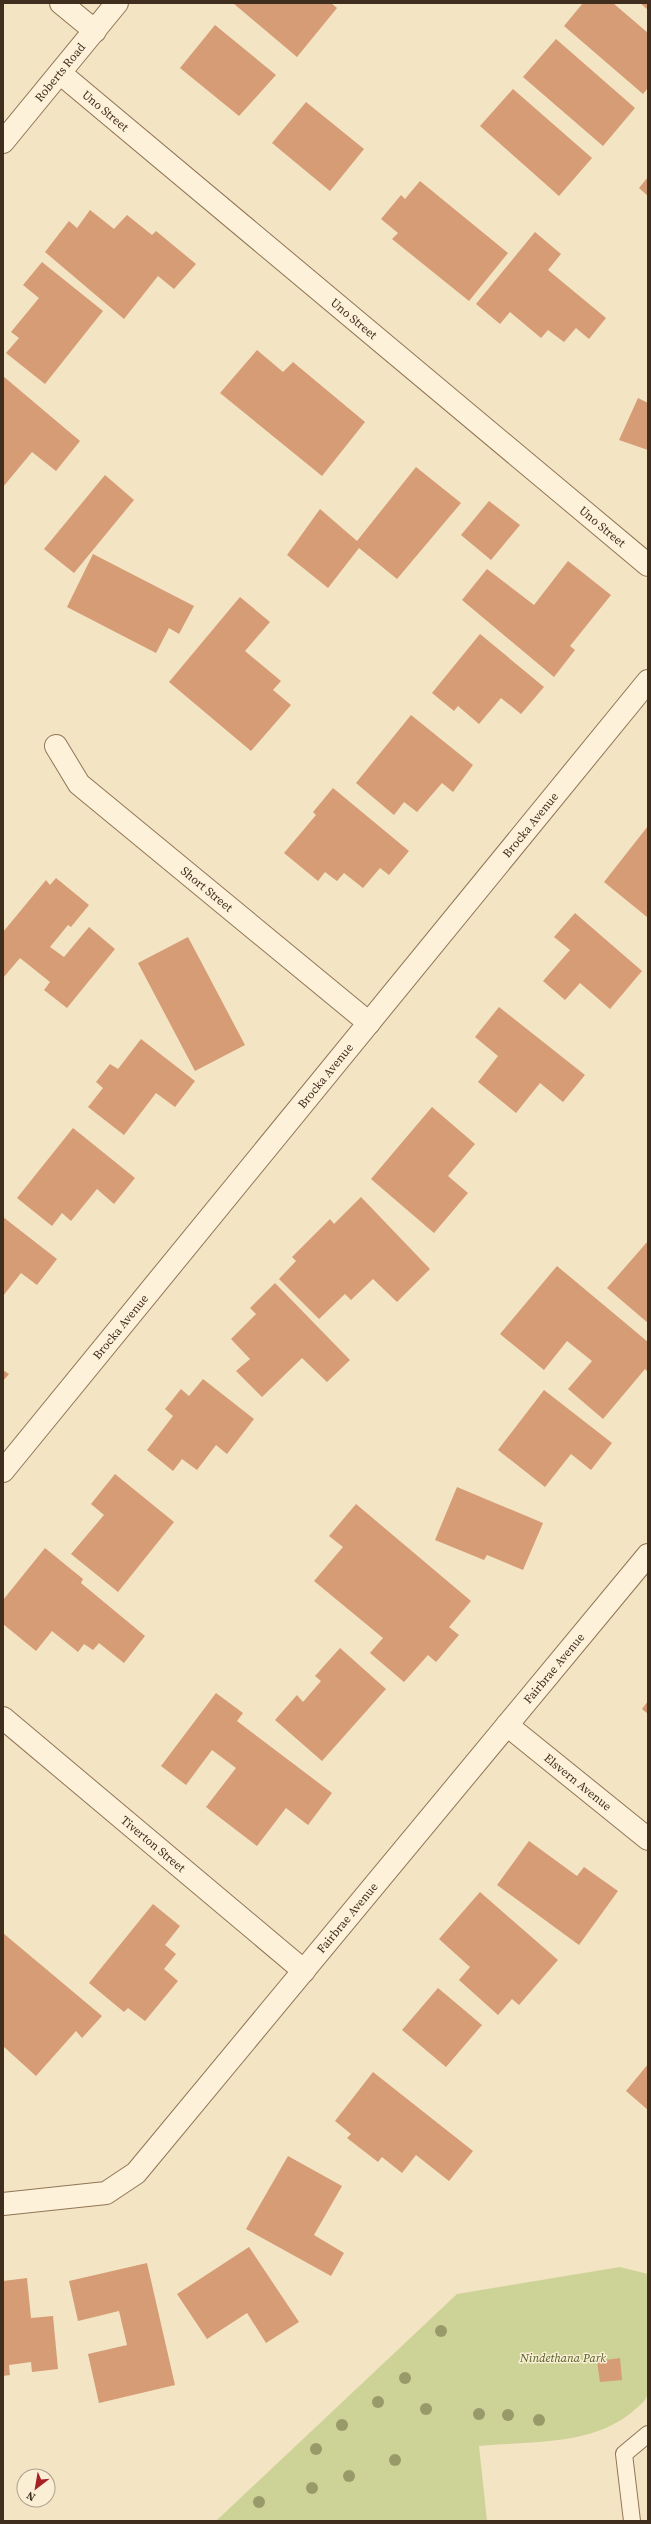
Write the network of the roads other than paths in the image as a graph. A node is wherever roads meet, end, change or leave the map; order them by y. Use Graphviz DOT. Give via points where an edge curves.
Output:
graph roads {
  1 [pos="61,3"];
  2 [pos="117,3"];
  3 [pos="95,31"];
  4 [pos="60,73"];
  5 [pos="3,142"];
  6 [pos="648,565"];
  7 [pos="648,681"];
  8 [pos="56,746"];
  9 [pos="369,1023"];
  10 [pos="3,1471"];
  11 [pos="648,1555"];
  12 [pos="3,1718"];
  13 [pos="507,1725"];
  14 [pos="648,1839"];
  15 [pos="304,1971"];
  16 [pos="3,2204"];
  17 [pos="648,2434"];
  18 [pos="632,2521"];
  1 -- 3 [label="street"];
  2 -- 3 [label="street, Roberts Road"];
  3 -- 4 [label="street, Roberts Road"];
  4 -- 5 [label="street, Roberts Road"];
  4 -- 6 [label="street, Uno Street"];
  7 -- 9 [label="street, Brocka Avenue"];
  8 -- 9 [label="street, Short Street" via="79,784"];
  9 -- 10 [label="street, Brocka Avenue"];
  11 -- 13 [label="street, Fairbrae Avenue"];
  12 -- 15 [label="street, Tiverton Street"];
  13 -- 14 [label="street, Elsvern Avenue"];
  13 -- 15 [label="street, Fairbrae Avenue"];
  15 -- 16 [label="street, Fairbrae Avenue" via="136,2173 106,2193"];
  17 -- 18 [label="lane" via="624,2454"];
}
